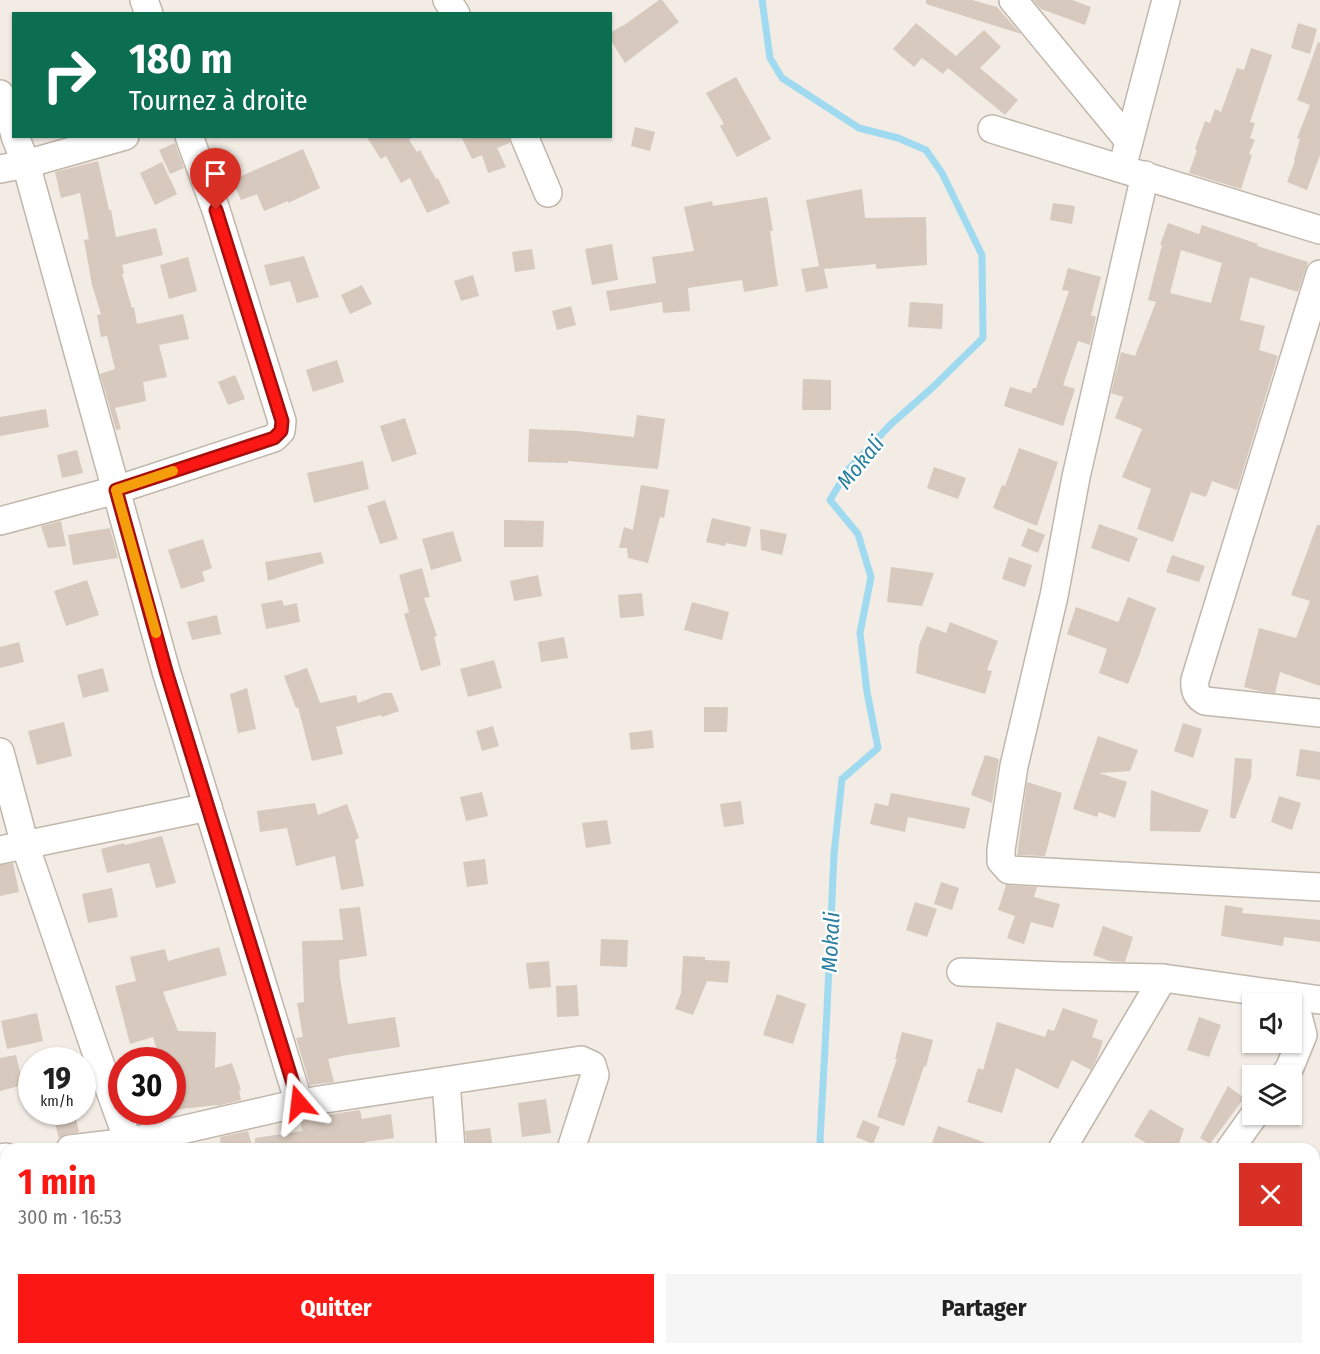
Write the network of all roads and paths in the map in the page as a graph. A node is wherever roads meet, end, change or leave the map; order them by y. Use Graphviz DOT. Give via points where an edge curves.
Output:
graph roads {
  1 [pos="1013,0"];
  2 [pos="1166,0"];
  3 [pos="0,94"];
  4 [pos="12,126"];
  5 [pos="992,129"];
  6 [pos="15,138"];
  7 [pos="118,138"];
  8 [pos="190,138"];
  9 [pos="525,138"];
  10 [pos="1129,141"];
  11 [pos="13,167"];
  12 [pos="1134,171"];
  13 [pos="548,193"];
  14 [pos="1320,230"];
  15 [pos="1320,274"];
  16 [pos="116,490"];
  17 [pos="0,521"];
  18 [pos="1320,713"];
  19 [pos="0,752"];
  20 [pos="208,807"];
  21 [pos="13,847"];
  22 [pos="1320,887"];
  23 [pos="961,972"];
  24 [pos="1163,978"];
  25 [pos="1271,993"];
  26 [pos="1302,997"];
  27 [pos="1320,1000"];
  28 [pos="446,1081"];
  29 [pos="299,1103"];
  30 [pos="1248,1125"];
  31 [pos="129,1143"];
  32 [pos="138,1143"];
  33 [pos="451,1143"];
  34 [pos="573,1143"];
  35 [pos="1066,1143"];
  36 [pos="1234,1143"];
  1 -- 10 [label="street"];
  2 -- 10 [label="street"];
  3 -- 4 [label="street"];
  5 -- 12 [label="street"];
  6 -- 11 [label="street"];
  7 -- 11 [label="street"];
  8 -- 16 [label="street" via="282,421 281,431 274,438"];
  9 -- 13 [label="street"];
  10 -- 12 [label="street"];
  11 -- 16 [label="street"];
  12 -- 14 [label="street"];
  12 -- 22 [label="street" via="1054,596 1014,766 1001,861 1009,870"];
  15 -- 18 [label="street" via="1194,688 1204,701"];
  16 -- 17 [label="street"];
  16 -- 20 [label="street"];
  19 -- 21 [label="street"];
  20 -- 21 [label="street"];
  20 -- 29 [label="street"];
  21 -- 31 [label="street"];
  23 -- 24 [label="street"];
  24 -- 25 [label="street"];
  24 -- 35 [label="street"];
  26 -- 27 [label="street"];
  28 -- 29 [label="street"];
  28 -- 33 [label="street"];
  28 -- 34 [label="street" via="581,1060 592,1065 595,1075"];
  29 -- 32 [label="street"];
  30 -- 36 [label="street"];
}
